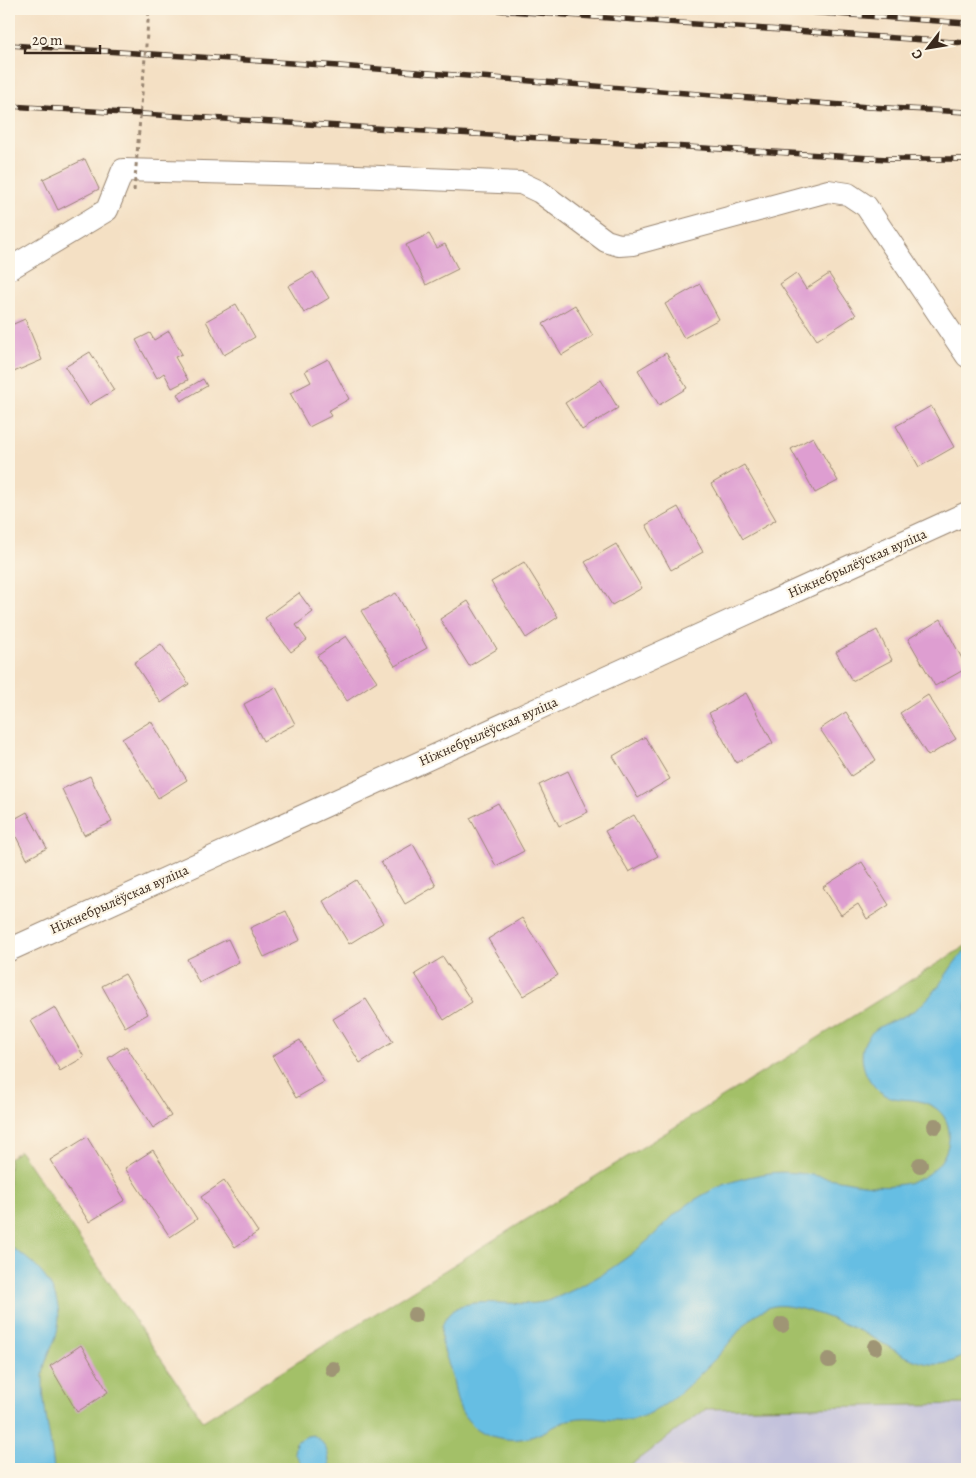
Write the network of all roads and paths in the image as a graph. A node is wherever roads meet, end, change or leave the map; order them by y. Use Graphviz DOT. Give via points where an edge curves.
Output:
graph roads {
  1 [pos="148,9"];
  2 [pos="134,191"];
  3 [pos="9,269"];
  4 [pos="967,356"];
  5 [pos="967,513"];
  6 [pos="9,950"];
  1 -- 2 [label="path, bridge"];
  3 -- 4 [label="street" via="107,210 124,170 521,183 540,192 606,241 619,245 633,244 828,191 848,194 866,206"];
  5 -- 6 [label="street, Ніжнебрылёўская вуліца"];
}
